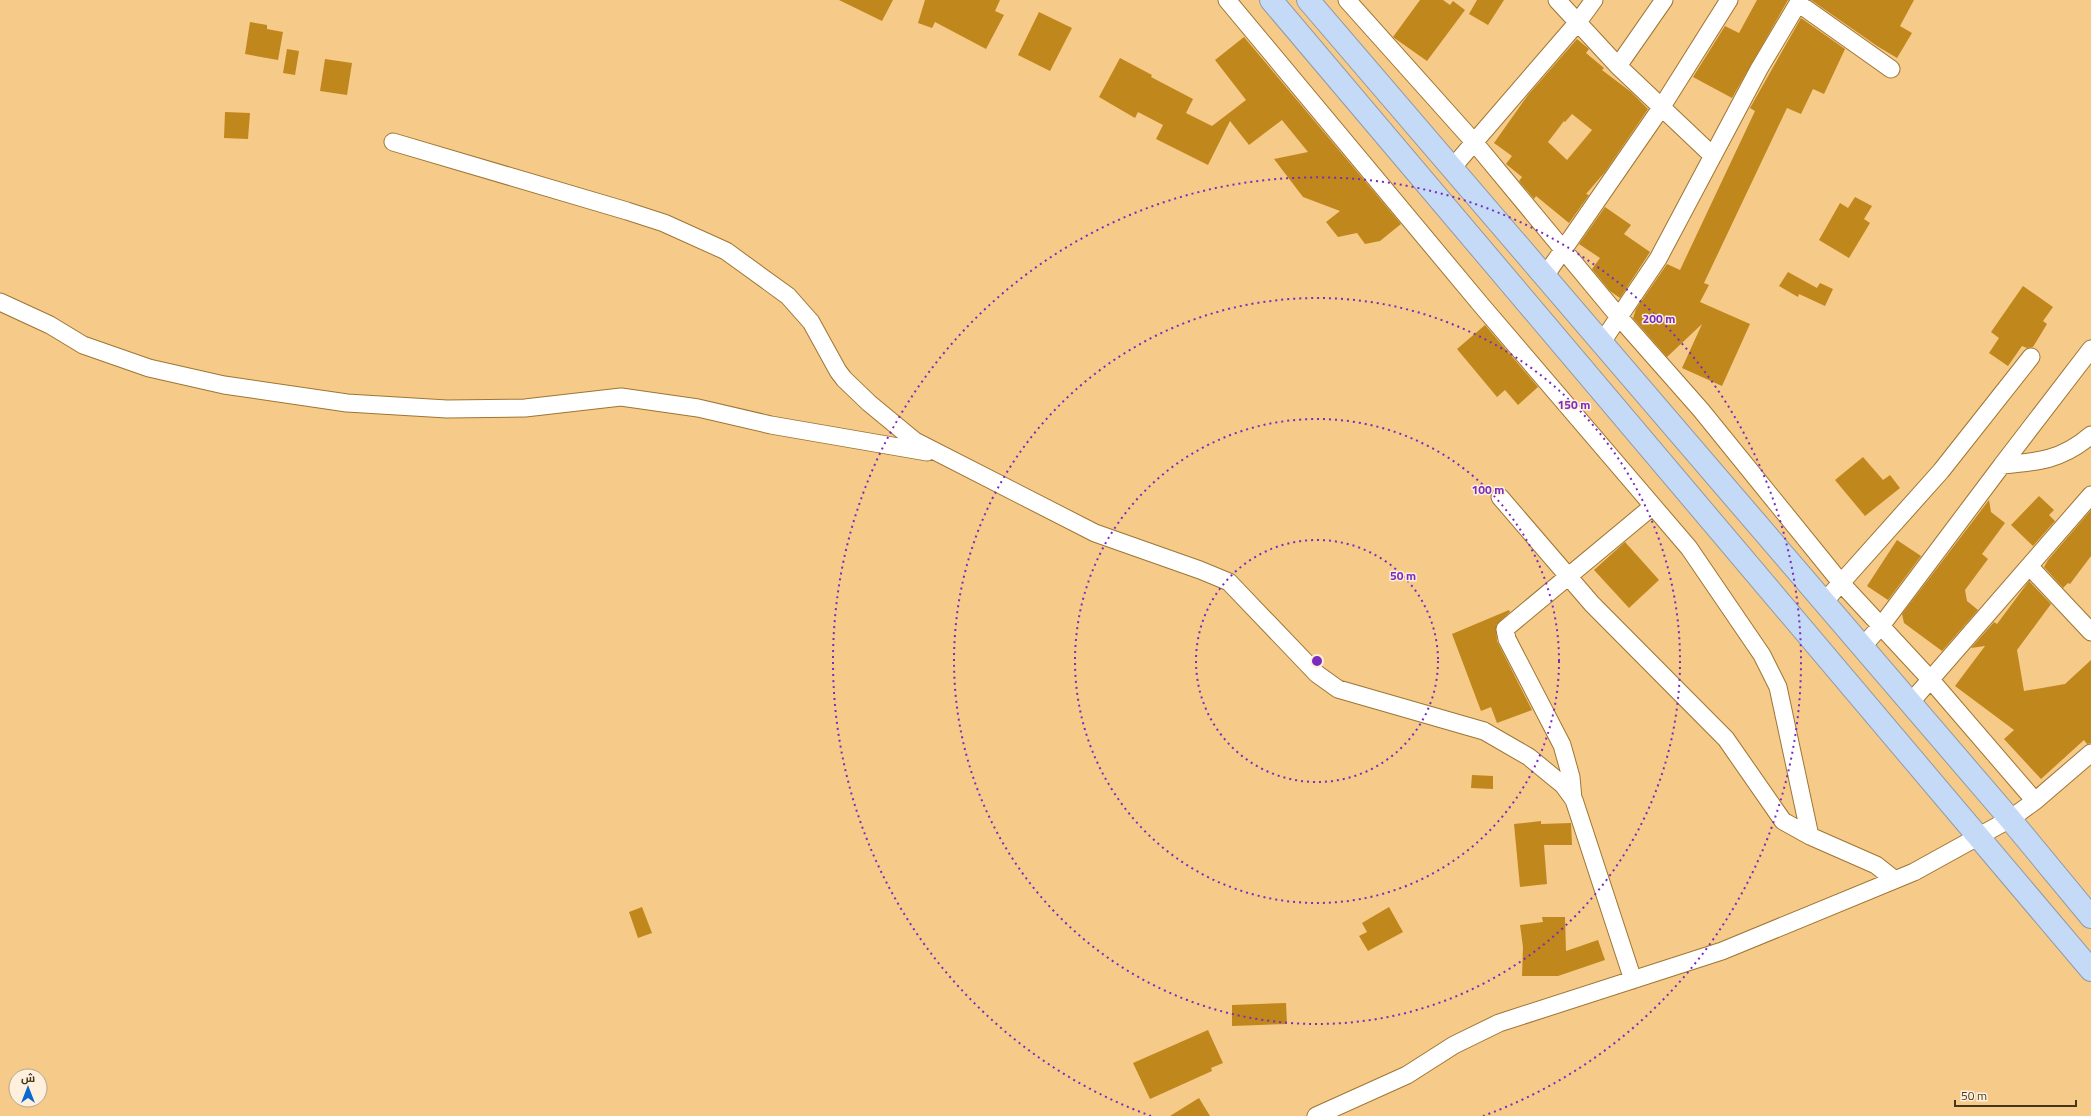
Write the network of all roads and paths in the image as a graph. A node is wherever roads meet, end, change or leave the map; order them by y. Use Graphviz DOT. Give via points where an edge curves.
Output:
graph roads {
  1 [pos="1227,0"];
  2 [pos="1271,0"];
  3 [pos="1308,0"];
  4 [pos="1347,0"];
  5 [pos="1557,0"];
  6 [pos="1594,0"];
  7 [pos="1664,0"];
  8 [pos="1729,0"];
  9 [pos="1799,1"];
  10 [pos="1578,22"];
  11 [pos="1618,66"];
  12 [pos="1891,69"];
  13 [pos="1661,108"];
  14 [pos="393,142"];
  15 [pos="1474,142"];
  16 [pos="1713,156"];
  17 [pos="1452,168"];
  18 [pos="1563,249"];
  19 [pos="1545,276"];
  20 [pos="0,302"];
  21 [pos="1619,317"];
  22 [pos="1602,342"];
  23 [pos="2091,349"];
  24 [pos="2031,357"];
  25 [pos="2091,435"];
  26 [pos="937,453"];
  27 [pos="2002,465"];
  28 [pos="2091,495"];
  29 [pos="1500,497"];
  30 [pos="1653,506"];
  31 [pos="2030,567"];
  32 [pos="1569,577"];
  33 [pos="1842,584"];
  34 [pos="1824,602"];
  35 [pos="1881,626"];
  36 [pos="2091,632"];
  37 [pos="1862,647"];
  38 [pos="1930,679"];
  39 [pos="1910,703"];
  40 [pos="2091,753"];
  41 [pos="1574,800"];
  42 [pos="2035,801"];
  43 [pos="2010,819"];
  44 [pos="1810,836"];
  45 [pos="1978,838"];
  46 [pos="1895,880"];
  47 [pos="2091,917"];
  48 [pos="2091,970"];
  49 [pos="1634,980"];
  50 [pos="1316,1116"];
  1 -- 30 [label="street" via="1482,306"];
  2 -- 45 [label="highway"];
  3 -- 17 [label="highway"];
  4 -- 15 [label="street"];
  5 -- 10 [label="street"];
  6 -- 10 [label="street"];
  7 -- 11 [label="street"];
  8 -- 13 [label="street"];
  9 -- 12 [label="street"];
  9 -- 16 [label="street"];
  10 -- 11 [label="street"];
  10 -- 15 [label="street"];
  11 -- 13 [label="street"];
  13 -- 16 [label="street"];
  13 -- 18 [label="street"];
  14 -- 26 [label="street" via="628,211 664,223 726,251 788,296 799,307 811,322 838,371 869,403 905,434"];
  15 -- 17 [label="street"];
  15 -- 18 [label="street"];
  16 -- 21 [label="street" via="1658,259"];
  17 -- 19 [label="highway"];
  18 -- 19 [label="street"];
  18 -- 21 [label="street"];
  19 -- 22 [label="highway"];
  20 -- 26 [label="street" via="50,325 83,345 149,368 224,385 347,403 447,409 525,408 621,397 698,408 771,426"];
  21 -- 22 [label="street"];
  21 -- 33 [label="street" via="1701,410"];
  22 -- 34 [label="highway"];
  23 -- 27 [label="street"];
  24 -- 33 [label="street" via="1941,471"];
  25 -- 27 [label="street" via="2058,457"];
  26 -- 41 [label="street" via="1095,533 1229,582 1317,674 1338,689 1484,731 1529,757 1563,785"];
  27 -- 35 [label="street"];
  28 -- 31 [label="street"];
  29 -- 32 [label="street"];
  30 -- 32 [label="street"];
  30 -- 44 [label="street" via="1689,548 1762,655 1778,687"];
  31 -- 36 [label="street"];
  31 -- 38 [label="street"];
  32 -- 41 [label="street" via="1507,626 1505,634 1562,745"];
  32 -- 44 [label="street" via="1592,604 1726,739 1783,821"];
  33 -- 34 [label="street"];
  33 -- 35 [label="street"];
  34 -- 37 [label="highway"];
  35 -- 37 [label="street"];
  35 -- 38 [label="street"];
  37 -- 39 [label="highway"];
  38 -- 39 [label="street"];
  38 -- 42 [label="street"];
  39 -- 43 [label="highway"];
  40 -- 42 [label="street"];
  41 -- 49 [label="street"];
  42 -- 43 [label="street"];
  43 -- 45 [label="street"];
  43 -- 47 [label="highway"];
  44 -- 46 [label="street" via="1876,865"];
  45 -- 46 [label="street"];
  45 -- 48 [label="highway"];
  46 -- 49 [label="street" via="1730,948"];
  49 -- 50 [label="street" via="1499,1022 1454,1045 1407,1075"];
}
